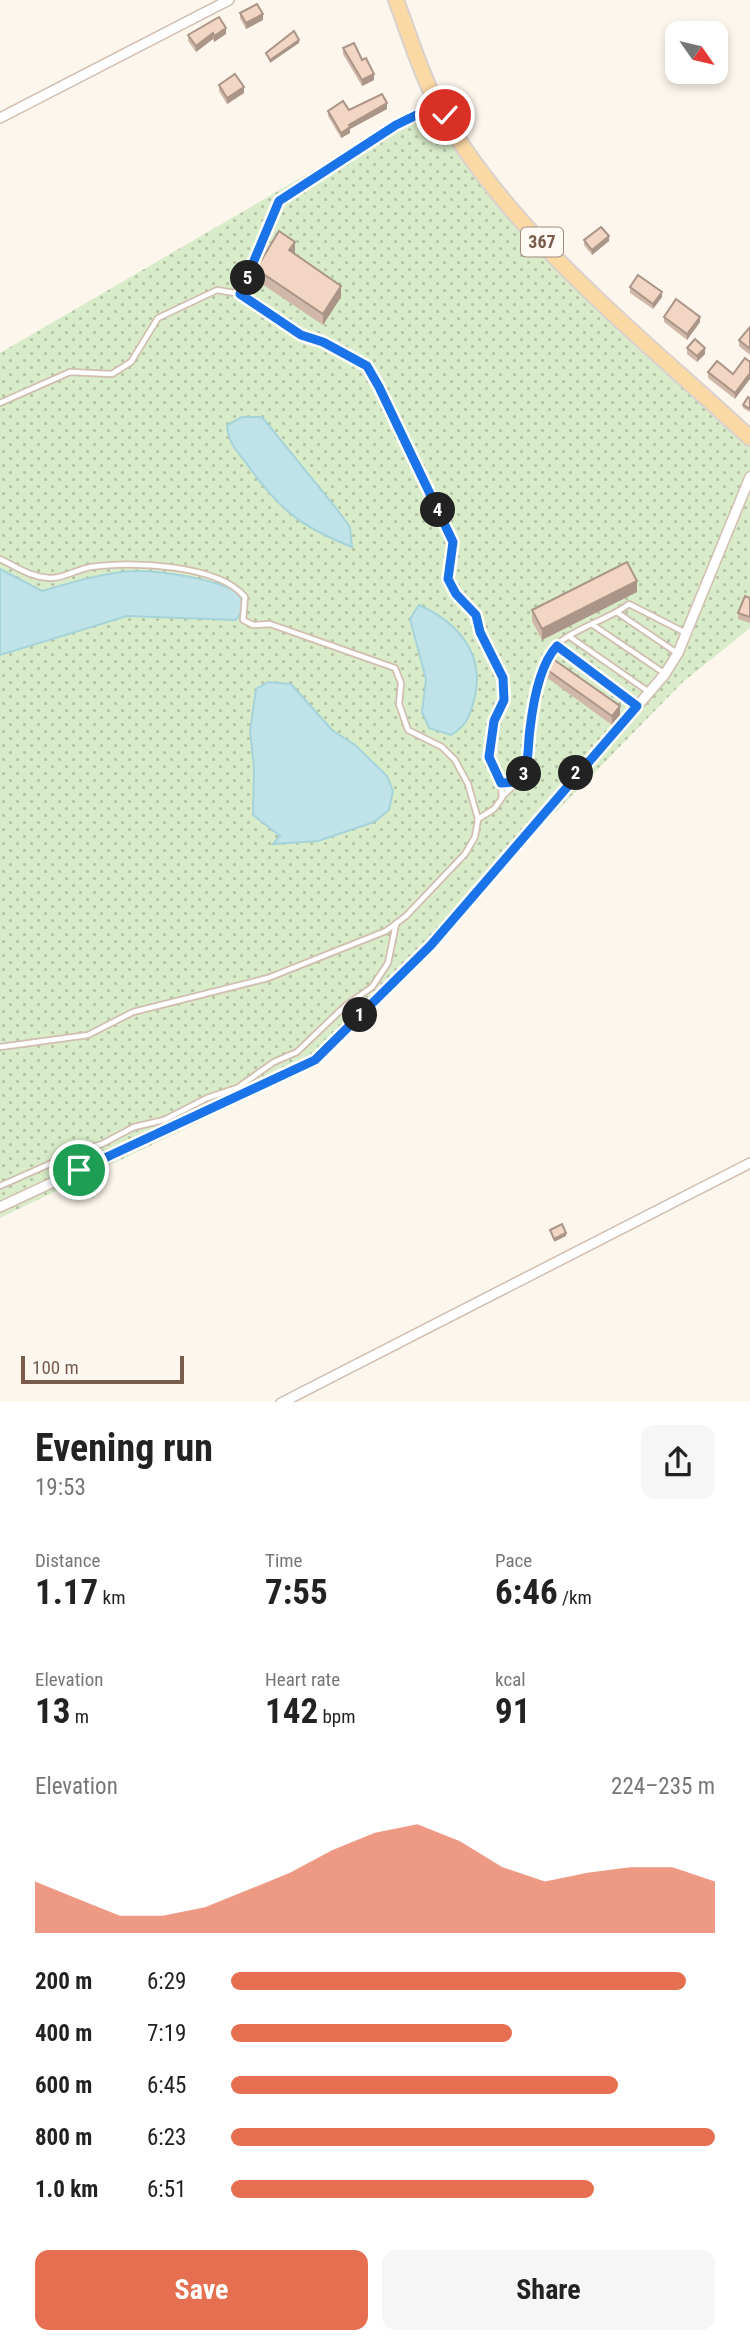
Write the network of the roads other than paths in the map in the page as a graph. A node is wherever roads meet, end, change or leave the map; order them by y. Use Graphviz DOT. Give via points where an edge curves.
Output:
graph roads {
  1 [pos="229,0"];
  2 [pos="396,0"];
  3 [pos="437,105"];
  4 [pos="0,118"];
  5 [pos="240,294"];
  6 [pos="0,404"];
  7 [pos="750,438"];
  8 [pos="750,477"];
  9 [pos="0,559"];
  10 [pos="618,612"];
  11 [pos="592,625"];
  12 [pos="686,633"];
  13 [pos="570,637"];
  14 [pos="557,646"];
  15 [pos="678,653"];
  16 [pos="665,674"];
  17 [pos="650,692"];
  18 [pos="637,706"];
  19 [pos="517,782"];
  20 [pos="501,783"];
  21 [pos="502,798"];
  22 [pos="478,819"];
  23 [pos="396,923"];
  24 [pos="0,1047"];
  25 [pos="750,1163"];
  26 [pos="0,1186"];
  27 [pos="0,1207"];
  28 [pos="281,1402"];
  1 -- 4 [label="street"];
  2 -- 3 [label="main road, 367"];
  3 -- 5 [label="lane" via="396,125 279,201"];
  3 -- 7 [label="main road, 367" via="481,169 536,235"];
  5 -- 6 [label="lane" via="217,290 158,318 131,362 112,374 69,372"];
  5 -- 20 [label="lane" via="301,335 367,366 379,387 453,542 448,579 476,615 503,678 504,700 494,721 489,757"];
  8 -- 12 [label="street"];
  9 -- 22 [label="lane" via="30,576 54,578 131,562 217,577 245,597 243,620 270,624 395,668 408,730 442,747 455,760"];
  10 -- 11 [label="lane"];
  10 -- 12 [label="lane" via="629,604"];
  10 -- 15 [label="lane"];
  11 -- 13 [label="lane"];
  11 -- 16 [label="lane"];
  12 -- 15 [label="street"];
  13 -- 14 [label="lane"];
  13 -- 17 [label="lane"];
  14 -- 18 [label="lane"];
  14 -- 19 [label="lane" via="547,657 530,729 528,761"];
  15 -- 16 [label="street"];
  16 -- 17 [label="street"];
  17 -- 18 [label="street"];
  18 -- 27 [label="street" via="431,945 315,1060"];
  19 -- 20 [label="lane"];
  19 -- 21 [label="lane"];
  20 -- 21 [label="lane"];
  21 -- 22 [label="lane"];
  22 -- 23 [label="lane" via="465,854"];
  23 -- 24 [label="lane" via="268,978 133,1012 88,1035"];
  23 -- 26 [label="lane" via="388,963 372,987 345,1006 298,1052 274,1062 237,1088 163,1120 134,1126"];
  25 -- 28 [label="street"];
}
